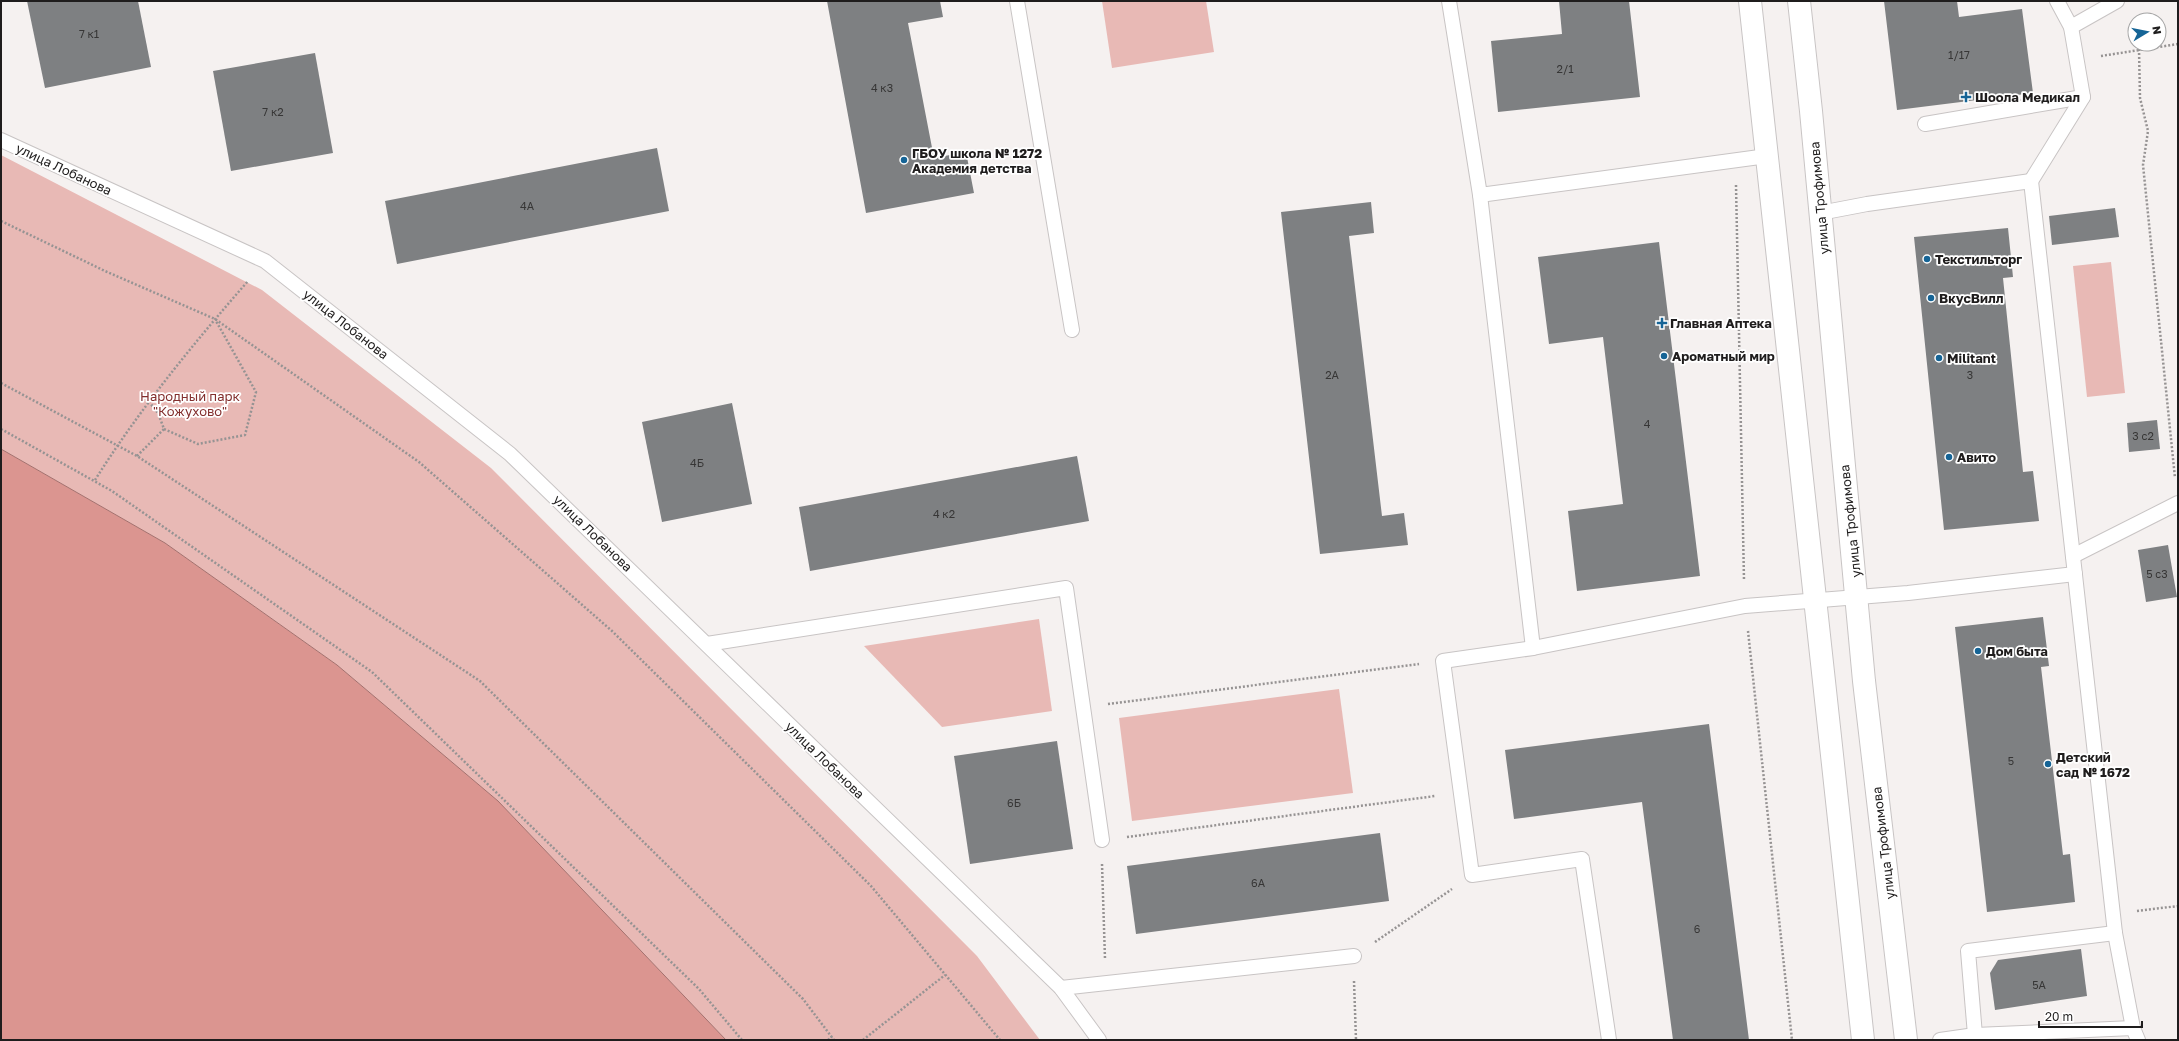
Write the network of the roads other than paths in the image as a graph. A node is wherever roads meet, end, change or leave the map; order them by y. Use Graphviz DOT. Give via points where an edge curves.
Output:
graph roads {
  1 [pos="1017,1"];
  2 [pos="1449,1"];
  3 [pos="1750,1"];
  4 [pos="1798,1"];
  5 [pos="2057,1"];
  6 [pos="2117,1"];
  7 [pos="2071,27"];
  8 [pos="2083,97"];
  9 [pos="1925,124"];
  10 [pos="1,140"];
  11 [pos="1767,156"];
  12 [pos="2030,181"];
  13 [pos="1480,195"];
  14 [pos="1820,213"];
  15 [pos="1072,330"];
  16 [pos="2178,503"];
  17 [pos="2073,556"];
  18 [pos="2075,574"];
  19 [pos="1857,598"];
  20 [pos="1815,601"];
  21 [pos="707,644"];
  22 [pos="1533,648"];
  23 [pos="1102,840"];
  24 [pos="2115,933"];
  25 [pos="1354,956"];
  26 [pos="1061,988"];
  27 [pos="2136,1034"];
  28 [pos="1975,1035"];
  29 [pos="1099,1040"];
  30 [pos="1609,1040"];
  31 [pos="1863,1040"];
  32 [pos="1906,1040"];
  33 [pos="1940,1040"];
  1 -- 15 [label="lane"];
  2 -- 13 [label="lane"];
  3 -- 11 [label="main road"];
  4 -- 14 [label="main road, улица Трофимова"];
  5 -- 7 [label="lane"];
  6 -- 7 [label="lane"];
  7 -- 8 [label="lane"];
  8 -- 9 [label="lane"];
  8 -- 12 [label="lane"];
  10 -- 21 [label="lane, улица Лобанова" via="265,261 510,454"];
  11 -- 13 [label="lane"];
  11 -- 20 [label="main road"];
  12 -- 14 [label="lane"];
  12 -- 17 [label="lane"];
  13 -- 22 [label="lane"];
  14 -- 19 [label="main road, улица Трофимова"];
  16 -- 17 [label="lane"];
  17 -- 18 [label="lane"];
  18 -- 19 [label="lane"];
  18 -- 24 [label="lane"];
  19 -- 20 [label="lane"];
  19 -- 32 [label="main road, улица Трофимова" via="1864,681"];
  20 -- 22 [label="lane" via="1745,606"];
  20 -- 31 [label="main road"];
  21 -- 23 [label="lane" via="1066,588"];
  21 -- 26 [label="lane, улица Лобанова"];
  22 -- 30 [label="lane" via="1443,661 1472,875 1582,860"];
  24 -- 27 [label="lane"];
  24 -- 28 [label="lane" via="1968,951"];
  25 -- 26 [label="lane"];
  26 -- 29 [label="lane, улица Лобанова"];
  27 -- 28 [label="lane"];
  28 -- 33 [label="lane"];
}
